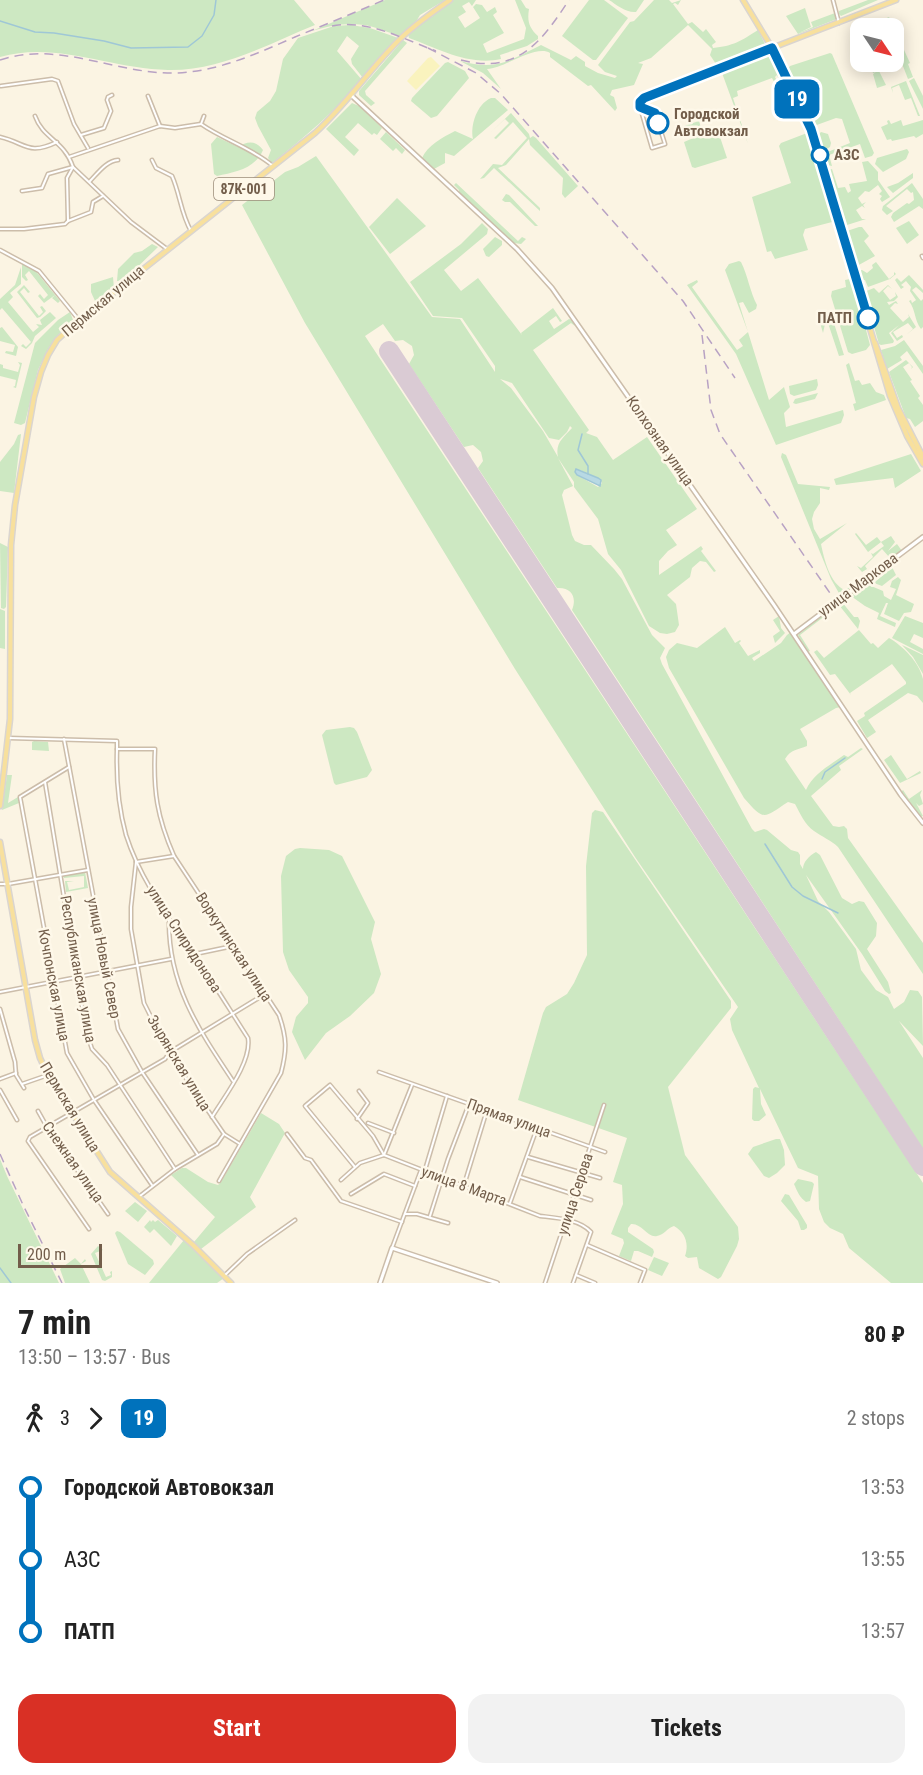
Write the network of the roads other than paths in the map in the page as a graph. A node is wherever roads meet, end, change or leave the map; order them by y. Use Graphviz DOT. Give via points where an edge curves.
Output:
graph roads {
  1 [pos="450,0"];
  2 [pos="743,0"];
  3 [pos="833,0"];
  4 [pos="896,0"];
  5 [pos="839,23"];
  6 [pos="772,48"];
  7 [pos="0,81"];
  8 [pos="0,87"];
  9 [pos="112,95"];
  10 [pos="148,96"];
  11 [pos="352,96"];
  12 [pos="640,107"];
  13 [pos="34,116"];
  14 [pos="204,116"];
  15 [pos="201,124"];
  16 [pos="160,126"];
  17 [pos="81,135"];
  18 [pos="0,137"];
  19 [pos="57,142"];
  20 [pos="88,149"];
  21 [pos="69,157"];
  22 [pos="118,160"];
  23 [pos="152,160"];
  24 [pos="273,166"];
  25 [pos="73,167"];
  26 [pos="89,182"];
  27 [pos="22,191"];
  28 [pos="103,196"];
  29 [pos="68,221"];
  30 [pos="0,228"];
  31 [pos="191,231"];
  32 [pos="167,249"];
  33 [pos="0,250"];
  34 [pos="79,320"];
  35 [pos="875,344"];
  36 [pos="923,458"];
  37 [pos="923,464"];
  38 [pos="923,537"];
  39 [pos="794,634"];
  40 [pos="9,738"];
  41 [pos="64,739"];
  42 [pos="117,749"];
  43 [pos="69,767"];
  44 [pos="45,782"];
  45 [pos="0,806"];
  46 [pos="923,823"];
  47 [pos="0,842"];
  48 [pos="174,856"];
  49 [pos="136,862"];
  50 [pos="88,870"];
  51 [pos="61,874"];
  52 [pos="34,879"];
  53 [pos="0,884"];
  54 [pos="8,884"];
  55 [pos="170,918"];
  56 [pos="234,946"];
  57 [pos="194,954"];
  58 [pos="172,959"];
  59 [pos="136,966"];
  60 [pos="106,971"];
  61 [pos="78,977"];
  62 [pos="52,981"];
  63 [pos="26,986"];
  64 [pos="0,992"];
  65 [pos="265,994"];
  66 [pos="0,1009"];
  67 [pos="233,1014"];
  68 [pos="201,1033"];
  69 [pos="170,1052"];
  70 [pos="142,1071"];
  71 [pos="379,1072"];
  72 [pos="16,1073"];
  73 [pos="48,1076"];
  74 [pos="0,1079"];
  75 [pos="233,1081"];
  76 [pos="22,1084"];
  77 [pos="413,1084"];
  78 [pos="119,1085"];
  79 [pos="24,1088"];
  80 [pos="0,1090"];
  81 [pos="359,1090"];
  82 [pos="447,1096"];
  83 [pos="94,1100"];
  84 [pos="469,1104"];
  85 [pos="604,1105"];
  86 [pos="487,1110"];
  87 [pos="39,1111"];
  88 [pos="71,1113"];
  89 [pos="212,1117"];
  90 [pos="357,1119"];
  91 [pos="17,1120"];
  92 [pos="368,1122"];
  93 [pos="47,1127"];
  94 [pos="537,1128"];
  95 [pos="394,1133"];
  96 [pos="224,1134"];
  97 [pos="287,1134"];
  98 [pos="240,1144"];
  99 [pos="590,1147"];
  100 [pos="605,1152"];
  101 [pos="198,1155"];
  102 [pos="384,1155"];
  103 [pos="527,1157"];
  104 [pos="355,1167"];
  105 [pos="175,1169"];
  106 [pos="421,1170"];
  107 [pos="425,1170"];
  108 [pos="582,1172"];
  109 [pos="442,1177"];
  110 [pos="520,1177"];
  111 [pos="600,1178"];
  112 [pos="341,1180"];
  113 [pos="219,1181"];
  114 [pos="152,1185"];
  115 [pos="464,1185"];
  116 [pos="415,1186"];
  117 [pos="351,1194"];
  118 [pos="575,1195"];
  119 [pos="137,1198"];
  120 [pos="591,1200"];
  121 [pos="510,1203"];
  122 [pos="108,1214"];
  123 [pos="405,1214"];
  124 [pos="430,1216"];
  125 [pos="295,1220"];
  126 [pos="566,1220"];
  127 [pos="402,1222"];
  128 [pos="448,1223"];
  129 [pos="89,1229"];
  130 [pos="587,1245"];
  131 [pos="392,1248"];
  132 [pos="576,1275"];
  133 [pos="224,1276"];
  134 [pos="231,1283"];
  135 [pos="380,1283"];
  136 [pos="497,1283"];
  137 [pos="545,1283"];
  138 [pos="573,1283"];
  139 [pos="595,1283"];
  140 [pos="640,1283"];
  1 -- 11 [label="main road, Пермская улица / 87К-001" via="401,38"];
  2 -- 6 [label="main road"];
  3 -- 5 [label="street"];
  4 -- 5 [label="main road"];
  5 -- 6 [label="main road"];
  6 -- 12 [label="street" via="644,98"];
  6 -- 35 [label="main road" via="811,129"];
  7 -- 8 [label="street"];
  8 -- 17 [label="street" via="58,81"];
  9 -- 17 [label="street" via="107,100 111,111 104,128"];
  10 -- 16 [label="street"];
  11 -- 24 [label="main road, Пермская улица / 87К-001" via="324,125"];
  11 -- 39 [label="street, Колхозная улица" via="518,249 552,288"];
  12 -- 12 [label="street" via="655,113 665,144 652,148"];
  13 -- 19 [label="street" via="44,132"];
  14 -- 15 [label="street"];
  15 -- 16 [label="street"];
  15 -- 24 [label="street"];
  16 -- 20 [label="street"];
  17 -- 20 [label="street"];
  18 -- 19 [label="street" via="33,149"];
  19 -- 21 [label="street"];
  20 -- 21 [label="street"];
  21 -- 25 [label="street"];
  22 -- 26 [label="street" via="102,168"];
  23 -- 31 [label="street" via="156,168 172,176 182,215"];
  24 -- 31 [label="main road, Пермская улица / 87К-001"];
  25 -- 26 [label="street"];
  25 -- 27 [label="street" via="48,174 38,190"];
  25 -- 29 [label="street" via="67,178"];
  26 -- 28 [label="street"];
  28 -- 29 [label="street" via="93,202 91,212"];
  28 -- 32 [label="street"];
  29 -- 30 [label="street" via="24,229"];
  31 -- 32 [label="main road, Пермская улица / 87К-001"];
  32 -- 34 [label="main road, Пермская улица / 87К-001"];
  33 -- 34 [label="street" via="39,271"];
  34 -- 40 [label="main road, Пермская улица / 87К-001" via="57,340 44,363 19,480 11,545"];
  35 -- 36 [label="main road" via="898,408"];
  35 -- 37 [label="main road" via="896,409"];
  38 -- 39 [label="street, улица Маркова"];
  39 -- 46 [label="street, Колхозная улица"];
  40 -- 41 [label="street"];
  40 -- 45 [label="main road, Пермская улица / 87К-001"];
  41 -- 42 [label="street" via="117,741"];
  41 -- 43 [label="street, улица Новый Север"];
  42 -- 48 [label="street, Воркутинская улица" via="155,749 157,807"];
  42 -- 49 [label="street, улица Спиридонова" via="121,811"];
  43 -- 44 [label="street"];
  43 -- 50 [label="street, улица Новый Север"];
  44 -- 51 [label="street, Республиканская улица"];
  44 -- 52 [label="street, Кочпонская улица" via="20,797"];
  47 -- 54 [label="main road, Пермская улица"];
  48 -- 49 [label="street"];
  48 -- 56 [label="street, Воркутинская улица"];
  49 -- 55 [label="street, улица Спиридонова"];
  49 -- 59 [label="street, Зырянская улица" via="131,907"];
  50 -- 51 [label="street"];
  50 -- 60 [label="street, улица Новый Север"];
  51 -- 52 [label="street"];
  51 -- 61 [label="street, Республиканская улица"];
  52 -- 54 [label="street"];
  52 -- 62 [label="street, Кочпонская улица"];
  53 -- 54 [label="street"];
  54 -- 63 [label="main road, Пермская улица"];
  55 -- 57 [label="street, улица Спиридонова"];
  55 -- 58 [label="street"];
  56 -- 57 [label="street"];
  56 -- 65 [label="street, Воркутинская улица"];
  57 -- 67 [label="street, улица Спиридонова"];
  58 -- 59 [label="street"];
  58 -- 68 [label="street"];
  59 -- 60 [label="street"];
  59 -- 69 [label="street, Зырянская улица" via="144,1003"];
  60 -- 61 [label="street"];
  60 -- 70 [label="street, улица Новый Север" via="118,1029"];
  61 -- 62 [label="street"];
  61 -- 78 [label="street, Республиканская улица" via="92,1049"];
  62 -- 63 [label="street"];
  62 -- 83 [label="street, Кочпонская улица" via="67,1053"];
  63 -- 64 [label="street"];
  63 -- 73 [label="main road, Пермская улица" via="37,1049"];
  65 -- 67 [label="street"];
  65 -- 98 [label="street, Воркутинская улица" via="286,1034 285,1060"];
  66 -- 72 [label="street"];
  67 -- 68 [label="street"];
  67 -- 75 [label="street, улица Спиридонова" via="250,1047"];
  68 -- 69 [label="street"];
  68 -- 75 [label="street"];
  69 -- 70 [label="street"];
  69 -- 89 [label="street, Зырянская улица"];
  70 -- 78 [label="street"];
  70 -- 101 [label="street, улица Новый Север"];
  71 -- 77 [label="street, Прямая улица"];
  72 -- 74 [label="street"];
  72 -- 76 [label="street"];
  73 -- 76 [label="street"];
  73 -- 88 [label="main road, Пермская улица"];
  75 -- 89 [label="street, улица Спиридонова"];
  76 -- 79 [label="street"];
  77 -- 82 [label="street, Прямая улица"];
  77 -- 95 [label="street"];
  78 -- 83 [label="street"];
  78 -- 105 [label="street, Республиканская улица"];
  80 -- 91 [label="street"];
  81 -- 90 [label="street" via="368,1103"];
  82 -- 84 [label="street, Прямая улица"];
  82 -- 107 [label="street"];
  83 -- 88 [label="street"];
  83 -- 114 [label="street, Кочпонская улица"];
  84 -- 86 [label="street, Прямая улица"];
  84 -- 109 [label="street"];
  85 -- 99 [label="street, улица Серова"];
  86 -- 94 [label="street, Прямая улица"];
  86 -- 115 [label="street"];
  87 -- 93 [label="street, Снежная улица"];
  88 -- 93 [label="street"];
  88 -- 119 [label="main road, Пермская улица" via="110,1172"];
  89 -- 96 [label="street, Зырянская улица"];
  90 -- 102 [label="street"];
  90 -- 104 [label="street" via="330,1085 304,1106"];
  92 -- 95 [label="street"];
  93 -- 122 [label="street, Снежная улица"];
  93 -- 129 [label="street" via="28,1141"];
  94 -- 99 [label="street, Прямая улица"];
  94 -- 103 [label="street"];
  95 -- 102 [label="street"];
  96 -- 98 [label="street, Зырянская улица"];
  96 -- 101 [label="street" via="217,1144"];
  97 -- 127 [label="street" via="341,1202"];
  98 -- 113 [label="street, Воркутинская улица"];
  99 -- 100 [label="street, Прямая улица"];
  99 -- 108 [label="street, улица Серова"];
  101 -- 105 [label="street"];
  102 -- 104 [label="street"];
  102 -- 106 [label="street, улица 8 Марта"];
  103 -- 108 [label="street"];
  103 -- 110 [label="street"];
  104 -- 112 [label="street"];
  105 -- 114 [label="street"];
  106 -- 107 [label="street, улица 8 Марта"];
  106 -- 116 [label="street"];
  107 -- 109 [label="street, улица 8 Марта"];
  108 -- 111 [label="street"];
  108 -- 118 [label="street, улица Серова"];
  109 -- 115 [label="street, улица 8 Марта"];
  109 -- 124 [label="street"];
  110 -- 118 [label="street"];
  110 -- 121 [label="street"];
  114 -- 119 [label="street"];
  115 -- 121 [label="street, улица 8 Марта"];
  116 -- 117 [label="street" via="384,1174"];
  116 -- 123 [label="street"];
  118 -- 120 [label="street"];
  118 -- 126 [label="street, улица Серова"];
  119 -- 133 [label="main road, Пермская улица"];
  121 -- 126 [label="street, улица 8 Марта" via="540,1216"];
  123 -- 124 [label="street"];
  123 -- 127 [label="street"];
  124 -- 128 [label="street"];
  125 -- 133 [label="street" via="247,1254"];
  126 -- 130 [label="street, улица 8 Марта" via="586,1226 591,1232"];
  126 -- 137 [label="street, улица Серова"];
  127 -- 131 [label="street"];
  130 -- 132 [label="street"];
  130 -- 140 [label="street" via="645,1270"];
  131 -- 135 [label="street"];
  131 -- 136 [label="street"];
  132 -- 138 [label="street"];
  132 -- 139 [label="street"];
  133 -- 134 [label="main road, Пермская улица"];
}
